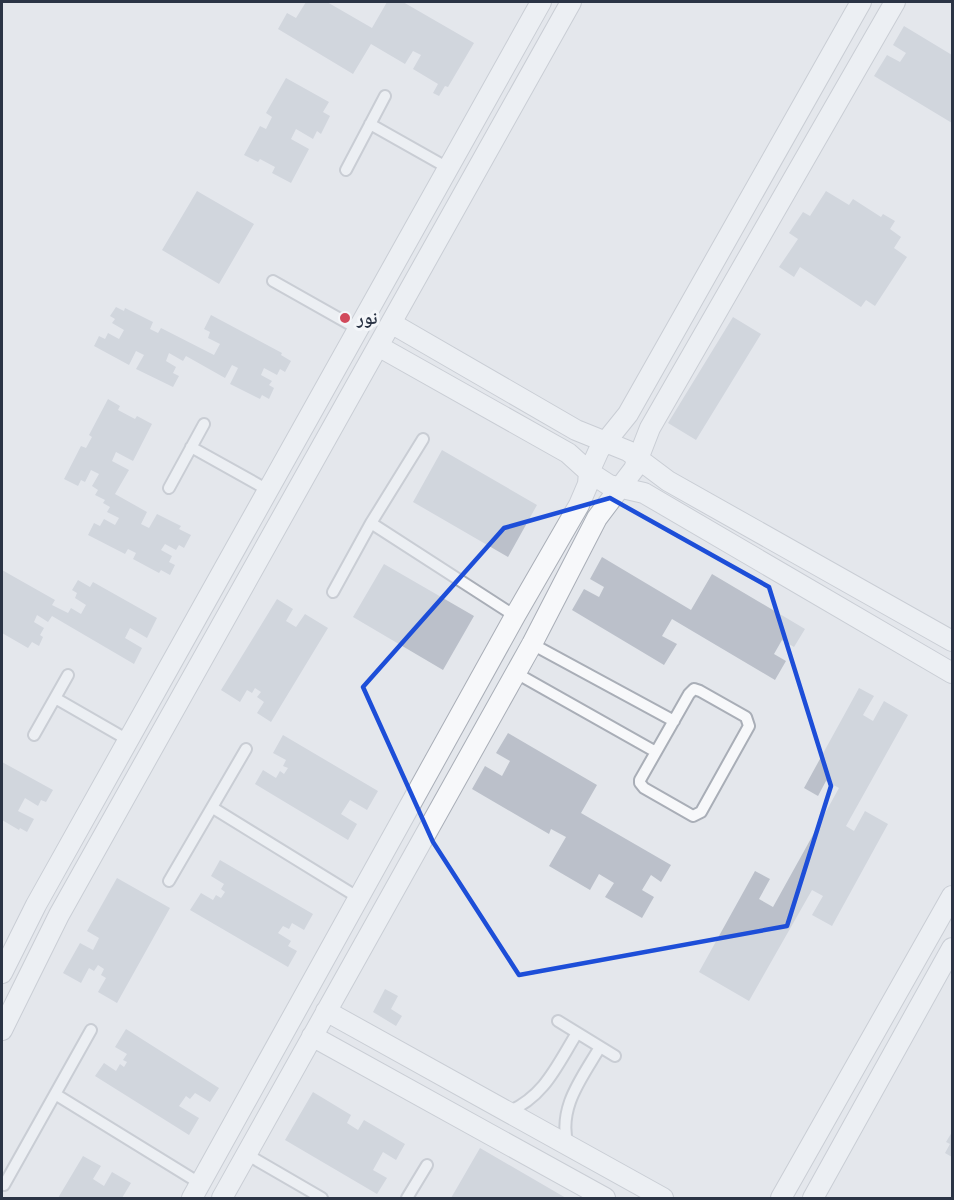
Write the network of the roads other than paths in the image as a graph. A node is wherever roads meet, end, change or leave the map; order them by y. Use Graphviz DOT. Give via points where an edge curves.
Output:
graph roads {
  1 [pos="541,2"];
  2 [pos="571,2"];
  3 [pos="861,2"];
  4 [pos="895,2"];
  5 [pos="385,96"];
  6 [pos="370,124"];
  7 [pos="448,168"];
  8 [pos="346,170"];
  9 [pos="273,281"];
  10 [pos="391,323"];
  11 [pos="358,329"];
  12 [pos="378,346"];
  13 [pos="204,424"];
  14 [pos="423,439"];
  15 [pos="606,441"];
  16 [pos="191,447"];
  17 [pos="639,457"];
  18 [pos="589,472"];
  19 [pos="169,488"];
  20 [pos="620,488"];
  21 [pos="268,490"];
  22 [pos="371,523"];
  23 [pos="333,592"];
  24 [pos="515,616"];
  25 [pos="952,641"];
  26 [pos="532,644"];
  27 [pos="516,673"];
  28 [pos="952,673"];
  29 [pos="68,675"];
  30 [pos="55,698"];
  31 [pos="674,721"];
  32 [pos="34,735"];
  33 [pos="128,740"];
  34 [pos="246,748"];
  35 [pos="656,752"];
  36 [pos="213,808"];
  37 [pos="169,881"];
  38 [pos="952,896"];
  39 [pos="359,898"];
  40 [pos="36,905"];
  41 [pos="59,915"];
  42 [pos="952,948"];
  43 [pos="2,973"];
  44 [pos="326,1011"];
  45 [pos="558,1021"];
  46 [pos="2,1030"];
  47 [pos="91,1030"];
  48 [pos="577,1033"];
  49 [pos="312,1036"];
  50 [pos="600,1047"];
  51 [pos="615,1056"];
  52 [pos="55,1094"];
  53 [pos="507,1112"];
  54 [pos="568,1146"];
  55 [pos="246,1154"];
  56 [pos="427,1166"];
  57 [pos="794,1174"];
  58 [pos="4,1185"];
  59 [pos="197,1191"];
  60 [pos="816,1194"];
  61 [pos="222,1198"];
  62 [pos="321,1198"];
  63 [pos="407,1198"];
  64 [pos="605,1198"];
  65 [pos="663,1198"];
  66 [pos="781,1198"];
  1 -- 7 [label="street"];
  2 -- 10 [label="street"];
  3 -- 15 [label="street" via="628,414"];
  4 -- 17 [label="street" via="650,428"];
  5 -- 6 [label="lane"];
  6 -- 7 [label="lane"];
  6 -- 8 [label="lane"];
  7 -- 11 [label="street"];
  9 -- 11 [label="lane"];
  10 -- 12 [label="street"];
  10 -- 15 [label="street" via="576,429"];
  11 -- 21 [label="street"];
  12 -- 18 [label="street" via="568,453"];
  12 -- 41 [label="street"];
  13 -- 16 [label="lane"];
  14 -- 22 [label="lane"];
  15 -- 17 [label="street"];
  15 -- 18 [label="street"];
  16 -- 19 [label="lane"];
  16 -- 21 [label="lane"];
  17 -- 20 [label="street"];
  17 -- 25 [label="street" via="668,481"];
  18 -- 20 [label="street"];
  18 -- 24 [label="street" via="579,505"];
  20 -- 26 [label="street" via="597,518"];
  20 -- 28 [label="street" via="650,496"];
  21 -- 33 [label="street"];
  22 -- 23 [label="lane"];
  22 -- 24 [label="lane"];
  24 -- 39 [label="street"];
  26 -- 27 [label="street"];
  26 -- 31 [label="lane"];
  27 -- 35 [label="lane"];
  27 -- 44 [label="street"];
  29 -- 30 [label="lane"];
  30 -- 32 [label="lane"];
  30 -- 33 [label="lane"];
  31 -- 35 [label="lane"];
  31 -- 35 [label="lane" via="694,689 744,715 749,723 699,814 693,816 642,786 640,780"];
  33 -- 40 [label="street"];
  34 -- 36 [label="lane"];
  36 -- 37 [label="lane"];
  36 -- 39 [label="lane"];
  38 -- 57 [label="street"];
  39 -- 59 [label="street"];
  40 -- 41 [label="street"];
  40 -- 43 [label="street"];
  41 -- 46 [label="street"];
  42 -- 60 [label="street"];
  44 -- 49 [label="street"];
  44 -- 53 [label="street"];
  45 -- 48 [label="lane"];
  47 -- 52 [label="lane"];
  48 -- 50 [label="lane"];
  48 -- 53 [label="lane" via="545,1085 528,1101"];
  49 -- 55 [label="street"];
  49 -- 64 [label="street"];
  50 -- 51 [label="lane"];
  50 -- 54 [label="lane" via="565,1113"];
  52 -- 58 [label="lane"];
  52 -- 59 [label="lane"];
  53 -- 54 [label="street"];
  54 -- 65 [label="street"];
  55 -- 61 [label="street"];
  55 -- 62 [label="lane"];
  56 -- 63 [label="lane"];
  57 -- 60 [label="street"];
  57 -- 66 [label="street"];
}
